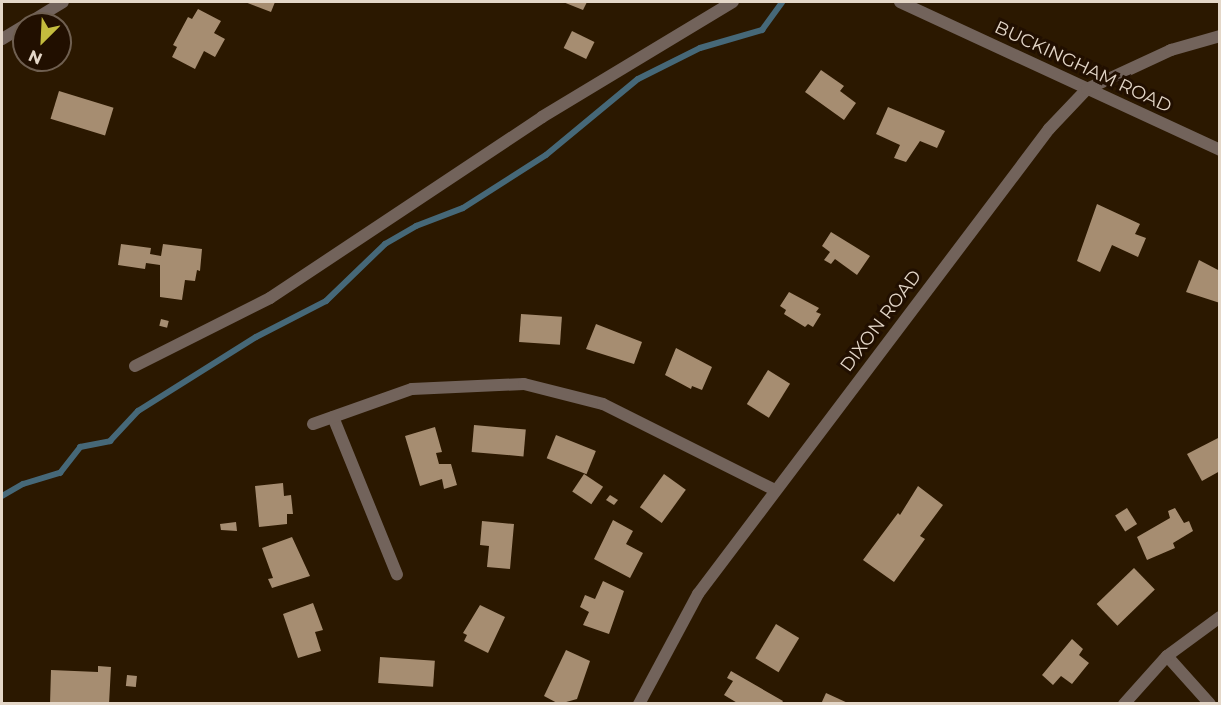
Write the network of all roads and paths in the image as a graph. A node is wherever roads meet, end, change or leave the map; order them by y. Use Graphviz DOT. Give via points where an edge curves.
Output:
graph roads {
  1 [pos="63,2"];
  2 [pos="733,2"];
  3 [pos="900,2"];
  4 [pos="46,12"];
  5 [pos="1220,36"];
  6 [pos="1087,89"];
  7 [pos="1220,150"];
  8 [pos="135,366"];
  9 [pos="333,417"];
  10 [pos="312,424"];
  11 [pos="775,490"];
  12 [pos="397,575"];
  13 [pos="1220,617"];
  14 [pos="1167,656"];
  15 [pos="639,704"];
  16 [pos="1124,704"];
  17 [pos="1210,704"];
  1 -- 4 [label="street"];
  2 -- 8 [label="street" via="542,117 270,298"];
  3 -- 6 [label="street, BUCKINGHAM ROAD"];
  5 -- 6 [label="street, DIXON ROAD" via="1171,50"];
  6 -- 7 [label="street, BUCKINGHAM ROAD"];
  6 -- 11 [label="street, DIXON ROAD" via="1049,129"];
  9 -- 10 [label="street"];
  9 -- 11 [label="street" via="412,389 524,384 551,388 603,404"];
  9 -- 12 [label="street"];
  11 -- 15 [label="street, DIXON ROAD" via="698,594"];
  13 -- 14 [label="street"];
  14 -- 16 [label="street"];
  14 -- 17 [label="street"];
}
